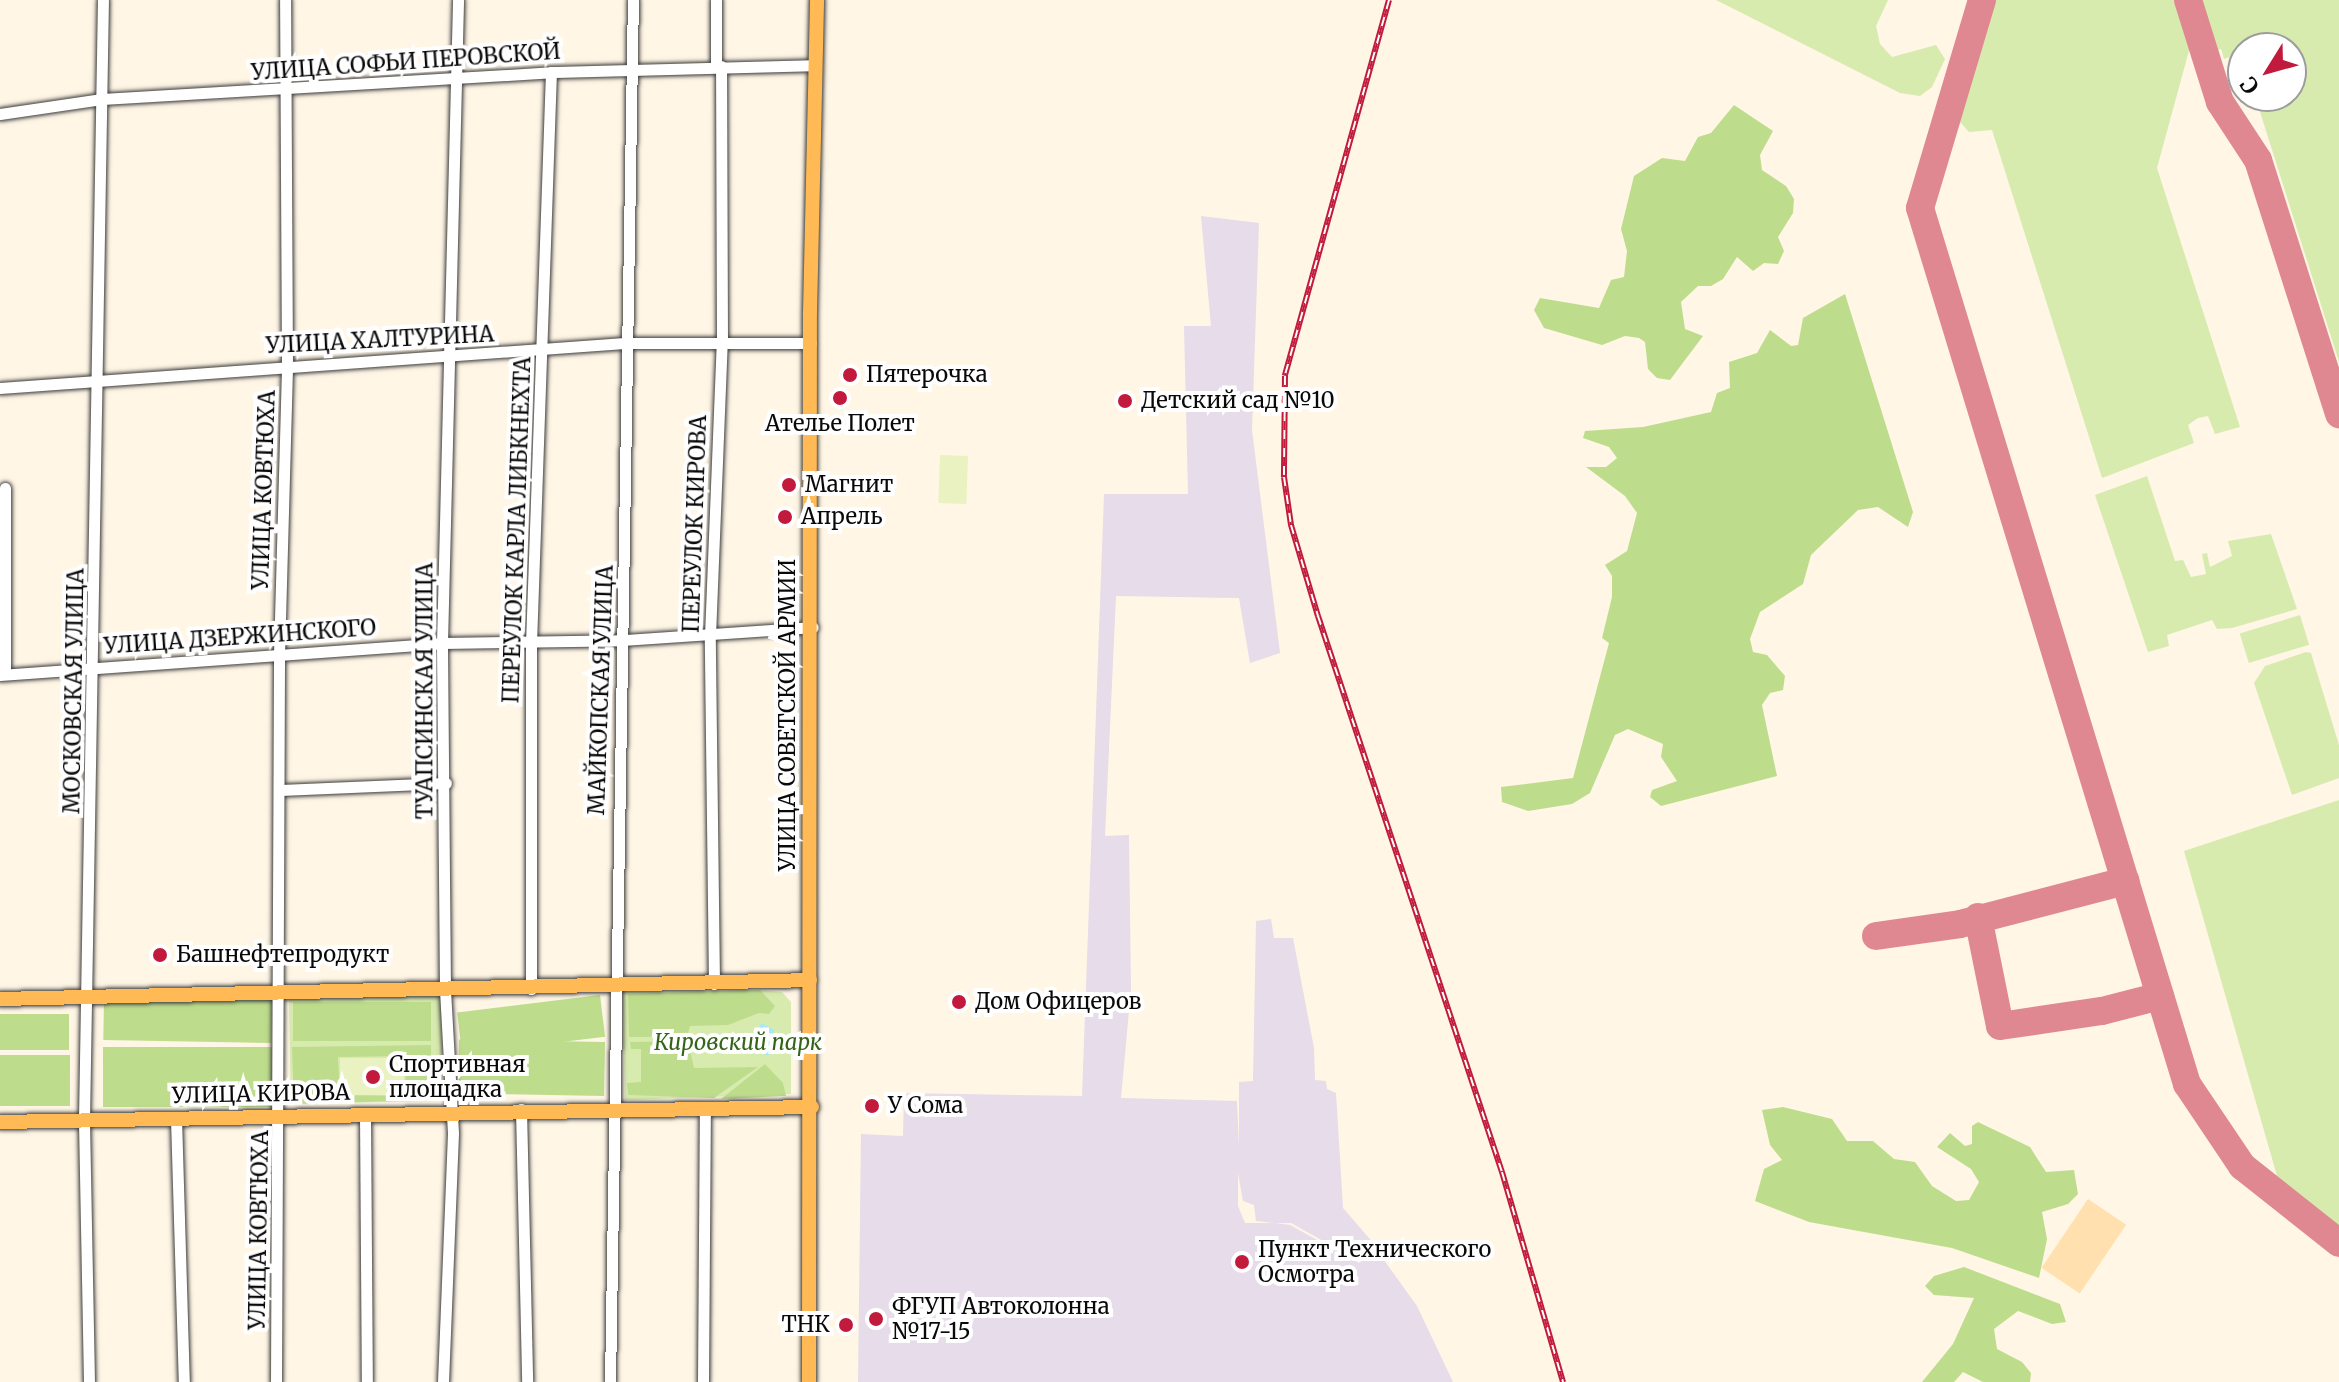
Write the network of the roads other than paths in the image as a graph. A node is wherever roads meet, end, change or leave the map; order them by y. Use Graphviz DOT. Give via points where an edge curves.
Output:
graph roads {
  1 [pos="103,0"];
  2 [pos="285,0"];
  3 [pos="458,0"];
  4 [pos="633,0"];
  5 [pos="716,0"];
  6 [pos="817,0"];
  7 [pos="816,65"];
  8 [pos="718,66"];
  9 [pos="634,69"];
  10 [pos="551,72"];
  11 [pos="457,78"];
  12 [pos="285,91"];
  13 [pos="102,99"];
  14 [pos="0,114"];
  15 [pos="722,341"];
  16 [pos="624,343"];
  17 [pos="811,343"];
  18 [pos="543,350"];
  19 [pos="450,358"];
  20 [pos="287,365"];
  21 [pos="101,379"];
  22 [pos="0,388"];
  23 [pos="5,488"];
  24 [pos="813,627"];
  25 [pos="710,636"];
  26 [pos="624,640"];
  27 [pos="442,643"];
  28 [pos="531,644"];
  29 [pos="279,655"];
  30 [pos="95,668"];
  31 [pos="3,674"];
  32 [pos="446,783"];
  33 [pos="280,790"];
  34 [pos="810,980"];
  35 [pos="714,984"];
  36 [pos="613,988"];
  37 [pos="531,989"];
  38 [pos="445,990"];
  39 [pos="280,992"];
  40 [pos="88,998"];
  41 [pos="0,999"];
  42 [pos="812,1107"];
  43 [pos="521,1109"];
  44 [pos="613,1109"];
  45 [pos="452,1110"];
  46 [pos="705,1110"];
  47 [pos="365,1114"];
  48 [pos="176,1118"];
  49 [pos="281,1118"];
  50 [pos="84,1120"];
  51 [pos="0,1122"];
  52 [pos="89,1382"];
  53 [pos="184,1382"];
  54 [pos="276,1382"];
  55 [pos="367,1382"];
  56 [pos="443,1382"];
  57 [pos="527,1382"];
  58 [pos="610,1382"];
  59 [pos="703,1382"];
  60 [pos="809,1382"];
  1 -- 13 [label="street, МОСКОВСКАЯ УЛИЦА"];
  2 -- 12 [label="street, УЛИЦА КОВТЮХА"];
  3 -- 11 [label="street, ТУАПСИНСКАЯ УЛИЦА"];
  4 -- 9 [label="street, МАЙКОПСКАЯ УЛИЦА"];
  5 -- 8 [label="street, ПЕРЕУЛОК КИРОВА"];
  6 -- 7 [label="main road, УЛИЦА СОВЕТСКОЙ АРМИИ"];
  7 -- 8 [label="street, УЛИЦА СОФЬИ ПЕРОВСКОЙ"];
  7 -- 17 [label="main road, УЛИЦА СОВЕТСКОЙ АРМИИ"];
  8 -- 9 [label="street, УЛИЦА СОФЬИ ПЕРОВСКОЙ"];
  8 -- 15 [label="street, ПЕРЕУЛОК КИРОВА"];
  9 -- 10 [label="street, УЛИЦА СОФЬИ ПЕРОВСКОЙ"];
  9 -- 16 [label="street, МАЙКОПСКАЯ УЛИЦА"];
  10 -- 11 [label="street, УЛИЦА СОФЬИ ПЕРОВСКОЙ"];
  10 -- 18 [label="street, ПЕРЕУЛОК КАРЛА ЛИБКНЕХТА"];
  11 -- 12 [label="street, УЛИЦА СОФЬИ ПЕРОВСКОЙ"];
  11 -- 19 [label="street, ТУАПСИНСКАЯ УЛИЦА"];
  12 -- 13 [label="street, УЛИЦА СОФЬИ ПЕРОВСКОЙ"];
  12 -- 20 [label="street, УЛИЦА КОВТЮХА"];
  13 -- 14 [label="street, УЛИЦА СОФЬИ ПЕРОВСКОЙ"];
  13 -- 21 [label="street, МОСКОВСКАЯ УЛИЦА"];
  15 -- 16 [label="street, УЛИЦА ХАЛТУРИНА"];
  15 -- 17 [label="street, УЛИЦА ХАЛТУРИНА"];
  15 -- 25 [label="street, ПЕРЕУЛОК КИРОВА"];
  16 -- 18 [label="street, УЛИЦА ХАЛТУРИНА"];
  16 -- 26 [label="street, МАЙКОПСКАЯ УЛИЦА"];
  17 -- 24 [label="main road, УЛИЦА СОВЕТСКОЙ АРМИИ"];
  18 -- 19 [label="street, УЛИЦА ХАЛТУРИНА"];
  18 -- 28 [label="street, ПЕРЕУЛОК КАРЛА ЛИБКНЕХТА"];
  19 -- 20 [label="street, УЛИЦА ХАЛТУРИНА"];
  19 -- 27 [label="street, ТУАПСИНСКАЯ УЛИЦА"];
  20 -- 21 [label="street, УЛИЦА ХАЛТУРИНА"];
  20 -- 29 [label="street, УЛИЦА КОВТЮХА"];
  21 -- 22 [label="street, УЛИЦА ХАЛТУРИНА"];
  21 -- 30 [label="street, МОСКОВСКАЯ УЛИЦА"];
  23 -- 31 [label="street, УЛИЦА ДЗЕРЖИНСКОГО"];
  24 -- 25 [label="street, УЛИЦА ДЗЕРЖИНСКОГО"];
  24 -- 34 [label="main road, УЛИЦА СОВЕТСКОЙ АРМИИ"];
  25 -- 26 [label="street, УЛИЦА ДЗЕРЖИНСКОГО"];
  25 -- 35 [label="street, ПЕРЕУЛОК КИРОВА"];
  26 -- 28 [label="street, УЛИЦА ДЗЕРЖИНСКОГО"];
  26 -- 36 [label="street, МАЙКОПСКАЯ УЛИЦА"];
  27 -- 28 [label="street, УЛИЦА ДЗЕРЖИНСКОГО"];
  27 -- 29 [label="street, УЛИЦА ДЗЕРЖИНСКОГО"];
  27 -- 32 [label="street, ТУАПСИНСКАЯ УЛИЦА"];
  28 -- 37 [label="street, ПЕРЕУЛОК КАРЛА ЛИБКНЕХТА"];
  29 -- 30 [label="street, УЛИЦА ДЗЕРЖИНСКОГО"];
  29 -- 33 [label="street, УЛИЦА КОВТЮХА"];
  30 -- 31 [label="street, УЛИЦА ДЗЕРЖИНСКОГО"];
  30 -- 40 [label="street, МОСКОВСКАЯ УЛИЦА"];
  32 -- 33 [label="street"];
  32 -- 38 [label="street, ТУАПСИНСКАЯ УЛИЦА"];
  33 -- 39 [label="street, УЛИЦА КОВТЮХА"];
  34 -- 35 [label="main road"];
  34 -- 42 [label="main road, УЛИЦА СОВЕТСКОЙ АРМИИ"];
  35 -- 36 [label="main road"];
  36 -- 37 [label="main road"];
  36 -- 44 [label="street, МАЙКОПСКАЯ УЛИЦА"];
  37 -- 38 [label="main road"];
  38 -- 39 [label="main road"];
  38 -- 45 [label="street, ТУАПСИНСКАЯ УЛИЦА"];
  39 -- 40 [label="main road"];
  39 -- 49 [label="street, УЛИЦА КОВТЮХА"];
  40 -- 41 [label="main road"];
  40 -- 50 [label="street, МОСКОВСКАЯ УЛИЦА"];
  42 -- 46 [label="main road, УЛИЦА КИРОВА"];
  42 -- 60 [label="main road, УЛИЦА СОВЕТСКОЙ АРМИИ"];
  43 -- 44 [label="main road, УЛИЦА КИРОВА"];
  43 -- 45 [label="main road, УЛИЦА КИРОВА"];
  43 -- 57 [label="street"];
  44 -- 46 [label="main road, УЛИЦА КИРОВА"];
  44 -- 58 [label="street, МАЙКОПСКАЯ УЛИЦА"];
  45 -- 47 [label="main road, УЛИЦА КИРОВА"];
  45 -- 56 [label="street, ТУАПСИНСКАЯ УЛИЦА"];
  46 -- 59 [label="street"];
  47 -- 49 [label="main road, УЛИЦА КИРОВА"];
  47 -- 55 [label="street"];
  48 -- 49 [label="main road, УЛИЦА КИРОВА"];
  48 -- 50 [label="main road, УЛИЦА КИРОВА"];
  48 -- 53 [label="street"];
  49 -- 54 [label="street, УЛИЦА КОВТЮХА"];
  50 -- 51 [label="main road, УЛИЦА КИРОВА"];
  50 -- 52 [label="street, МОСКОВСКАЯ УЛИЦА"];
}
